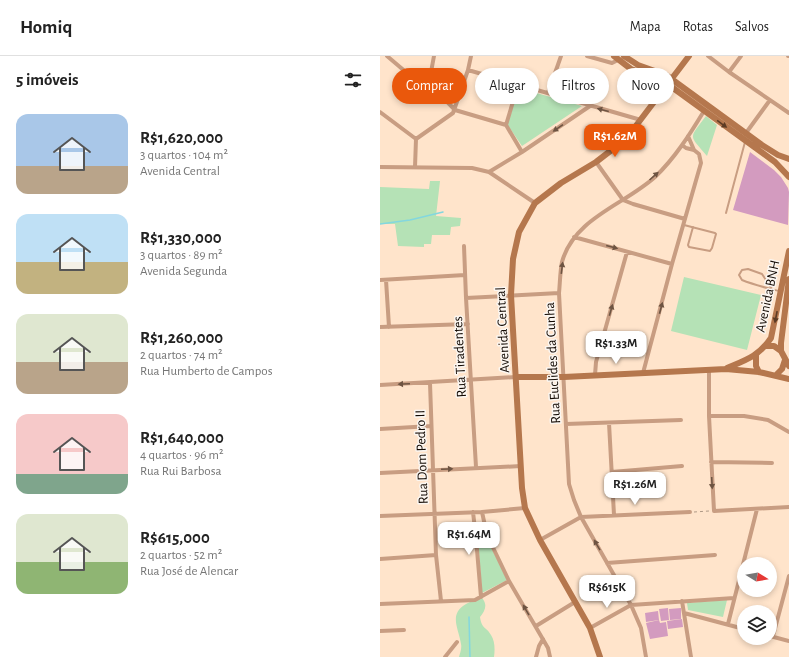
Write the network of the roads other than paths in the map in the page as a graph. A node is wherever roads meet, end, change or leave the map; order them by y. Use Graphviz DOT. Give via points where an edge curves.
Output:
graph roads {
  1 [pos="387,56"];
  2 [pos="434,56"];
  3 [pos="471,56"];
  4 [pos="561,56"];
  5 [pos="587,56"];
  6 [pos="689,56"];
  7 [pos="708,56"];
  8 [pos="741,56"];
  9 [pos="628,57"];
  10 [pos="616,58"];
  11 [pos="400,68"];
  12 [pos="432,68"];
  13 [pos="557,68"];
  14 [pos="630,68"];
  15 [pos="647,68"];
  16 [pos="468,70"];
  17 [pos="475,72"];
  18 [pos="729,72"];
  19 [pos="674,77"];
  20 [pos="674,85"];
  21 [pos="674,85"];
  22 [pos="770,100"];
  23 [pos="449,104"];
  24 [pos="512,104"];
  25 [pos="583,104"];
  26 [pos="653,104"];
  27 [pos="590,106"];
  28 [pos="455,110"];
  29 [pos="704,111"];
  30 [pos="380,112"];
  31 [pos="789,113"];
  32 [pos="641,120"];
  33 [pos="506,126"];
  34 [pos="746,133"];
  35 [pos="688,136"];
  36 [pos="416,139"];
  37 [pos="746,141"];
  38 [pos="682,145"];
  39 [pos="694,150"];
  40 [pos="522,152"];
  41 [pos="789,159"];
  42 [pos="596,162"];
  43 [pos="380,166"];
  44 [pos="415,167"];
  45 [pos="489,172"];
  46 [pos="789,177"];
  47 [pos="624,200"];
  48 [pos="535,203"];
  49 [pos="726,212"];
  50 [pos="685,219"];
  51 [pos="683,225"];
  52 [pos="693,227"];
  53 [pos="574,237"];
  54 [pos="464,246"];
  55 [pos="789,251"];
  56 [pos="627,252"];
  57 [pos="672,264"];
  58 [pos="465,275"];
  59 [pos="789,279"];
  60 [pos="380,280"];
  61 [pos="386,280"];
  62 [pos="772,289"];
  63 [pos="781,291"];
  64 [pos="559,293"];
  65 [pos="511,295"];
  66 [pos="466,298"];
  67 [pos="468,324"];
  68 [pos="380,327"];
  69 [pos="389,327"];
  70 [pos="766,346"];
  71 [pos="781,351"];
  72 [pos="756,355"];
  73 [pos="785,360"];
  74 [pos="789,366"];
  75 [pos="726,369"];
  76 [pos="709,370"];
  77 [pos="759,372"];
  78 [pos="643,373"];
  79 [pos="595,375"];
  80 [pos="776,375"];
  81 [pos="516,377"];
  82 [pos="564,377"];
  83 [pos="789,379"];
  84 [pos="471,380"];
  85 [pos="430,383"];
  86 [pos="380,385"];
  87 [pos="709,416"];
  88 [pos="681,420"];
  89 [pos="609,423"];
  90 [pos="566,424"];
  91 [pos="431,426"];
  92 [pos="380,429"];
  93 [pos="789,432"];
  94 [pos="711,462"];
  95 [pos="772,463"];
  96 [pos="521,466"];
  97 [pos="682,466"];
  98 [pos="476,467"];
  99 [pos="433,470"];
  100 [pos="612,472"];
  101 [pos="380,473"];
  102 [pos="789,507"];
  103 [pos="526,508"];
  104 [pos="757,509"];
  105 [pos="473,512"];
  106 [pos="482,512"];
  107 [pos="690,512"];
  108 [pos="434,514"];
  109 [pos="614,515"];
  110 [pos="380,516"];
  111 [pos="581,517"];
  112 [pos="487,535"];
  113 [pos="476,538"];
  114 [pos="540,540"];
  115 [pos="436,555"];
  116 [pos="715,555"];
  117 [pos="380,559"];
  118 [pos="608,563"];
  119 [pos="789,576"];
  120 [pos="509,580"];
  121 [pos="480,597"];
  122 [pos="734,598"];
  123 [pos="441,601"];
  124 [pos="682,601"];
  125 [pos="574,602"];
  126 [pos="380,604"];
  127 [pos="631,605"];
  128 [pos="684,613"];
  129 [pos="777,616"];
  130 [pos="728,624"];
  131 [pos="536,626"];
  132 [pos="737,627"];
  133 [pos="590,628"];
  134 [pos="404,630"];
  135 [pos="380,631"];
  136 [pos="777,638"];
  137 [pos="543,639"];
  138 [pos="789,641"];
  139 [pos="458,642"];
  140 [pos="445,657"];
  141 [pos="536,657"];
  142 [pos="550,657"];
  143 [pos="600,657"];
  144 [pos="646,657"];
  145 [pos="691,657"];
  1 -- 11 [label="street"];
  2 -- 12 [label="street"];
  3 -- 16 [label="street"];
  4 -- 13 [label="street"];
  5 -- 10 [label="street" via="612,63"];
  6 -- 19 [label="street, Avenida Central"];
  7 -- 18 [label="street"];
  8 -- 18 [label="street"];
  9 -- 15 [label="street"];
  10 -- 14 [label="street"];
  16 -- 17 [label="street"];
  16 -- 28 [label="street"];
  18 -- 22 [label="street"];
  20 -- 29 [label="street"];
  21 -- 34 [label="street"];
  22 -- 31 [label="street"];
  22 -- 34 [label="street"];
  23 -- 28 [label="street"];
  24 -- 33 [label="street"];
  25 -- 27 [label="street"];
  26 -- 32 [label="street, Avenida Central"];
  32 -- 27 [label="street, one-way"];
  27 -- 40 [label="street, one-way"];
  28 -- 33 [label="street"];
  28 -- 36 [label="street"];
  29 -- 35 [label="street, Rua Euclides da Cunha"];
  29 -- 37 [label="street, one-way"];
  30 -- 36 [label="street"];
  32 -- 42 [label="street, Avenida Central" via="622,142"];
  33 -- 40 [label="street"];
  34 -- 41 [label="street" via="771,151"];
  35 -- 38 [label="street, Rua Euclides da Cunha"];
  35 -- 39 [label="street"];
  36 -- 44 [label="street"];
  37 -- 46 [label="street" via="780,166"];
  37 -- 49 [label="lane"];
  38 -- 39 [label="street"];
  47 -- 38 [label="street, Rua Euclides da Cunha, one-way" via="654,178"];
  39 -- 50 [label="street" via="699,154 701,163"];
  40 -- 45 [label="street"];
  42 -- 47 [label="street"];
  42 -- 48 [label="street, Avenida Central" via="561,183"];
  43 -- 44 [label="street"];
  44 -- 45 [label="street" via="472,168"];
  45 -- 48 [label="street"];
  47 -- 50 [label="street"];
  47 -- 53 [label="street, Rua Euclides da Cunha" via="595,218"];
  48 -- 65 [label="street, Avenida Central" via="519,232 515,247"];
  50 -- 51 [label="street"];
  51 -- 52 [label="lane"];
  51 -- 57 [label="street"];
  52 -- 52 [label="lane" via="716,234 710,251 690,247 688,244"];
  53 -- 56 [label="street, one-way"];
  64 -- 53 [label="street, Rua Euclides da Cunha, one-way" via="562,263"];
  54 -- 58 [label="street, Rua Tiradentes"];
  55 -- 63 [label="street, Avenida BNH"];
  56 -- 57 [label="street"];
  79 -- 56 [label="street, one-way" via="596,362"];
  78 -- 57 [label="street, one-way"];
  58 -- 61 [label="street"];
  58 -- 66 [label="street, Rua Tiradentes"];
  59 -- 71 [label="street, Avenida BNH"];
  60 -- 61 [label="street"];
  61 -- 69 [label="street"];
  62 -- 62 [label="lane" via="742,280 739,275 742,270 748,269 762,274"];
  62 -- 63 [label="lane"];
  63 -- 70 [label="street, Avenida BNH, one-way" via="771,338"];
  64 -- 65 [label="street"];
  64 -- 82 [label="street, Rua Euclides da Cunha"];
  65 -- 66 [label="street"];
  65 -- 81 [label="street, Avenida Central"];
  66 -- 67 [label="street, Rua Tiradentes"];
  67 -- 69 [label="street"];
  67 -- 84 [label="street, Rua Tiradentes"];
  68 -- 69 [label="street"];
  70 -- 71 [label="street" via="774,346"];
  70 -- 72 [label="street, Avenida BNH"];
  71 -- 73 [label="street, Avenida BNH"];
  72 -- 75 [label="street, Avenida BNH"];
  72 -- 77 [label="street"];
  73 -- 74 [label="street, Avenida BNH"];
  73 -- 80 [label="street"];
  75 -- 76 [label="street"];
  75 -- 77 [label="street"];
  76 -- 78 [label="street"];
  76 -- 87 [label="street"];
  77 -- 80 [label="street"];
  78 -- 79 [label="street"];
  79 -- 82 [label="street"];
  80 -- 83 [label="street"];
  81 -- 82 [label="street"];
  81 -- 84 [label="street"];
  81 -- 96 [label="street, Avenida Central"];
  82 -- 90 [label="street, Rua Euclides da Cunha"];
  84 -- 85 [label="street"];
  84 -- 98 [label="street, Rua Tiradentes"];
  85 -- 86 [label="street, one-way"];
  85 -- 91 [label="street, Rua Dom Pedro II"];
  87 -- 93 [label="street" via="744,416 768,420"];
  87 -- 94 [label="street"];
  88 -- 89 [label="street"];
  89 -- 90 [label="street"];
  89 -- 100 [label="street"];
  90 -- 111 [label="street, Rua Euclides da Cunha" via="570,484"];
  91 -- 92 [label="street"];
  91 -- 99 [label="street, Rua Dom Pedro II"];
  94 -- 95 [label="street"];
  94 -- 104 [label="street, one-way" via="714,511"];
  96 -- 98 [label="street"];
  96 -- 103 [label="street, Avenida Central"];
  97 -- 100 [label="street"];
  99 -- 98 [label="street, one-way"];
  99 -- 101 [label="street"];
  99 -- 108 [label="street, Rua Dom Pedro II"];
  100 -- 109 [label="street"];
  102 -- 104 [label="street"];
  103 -- 106 [label="street"];
  103 -- 114 [label="street, Avenida Central"];
  104 -- 122 [label="street"];
  105 -- 106 [label="street"];
  105 -- 108 [label="street"];
  105 -- 113 [label="street"];
  106 -- 112 [label="street"];
  107 -- 109 [label="street"];
  108 -- 110 [label="street"];
  108 -- 115 [label="street, Rua Dom Pedro II"];
  109 -- 111 [label="street"];
  111 -- 114 [label="street"];
  118 -- 111 [label="street, Rua Euclides da Cunha, one-way"];
  112 -- 113 [label="street" via="482,534"];
  112 -- 120 [label="street"];
  113 -- 121 [label="street"];
  114 -- 125 [label="street, Avenida Central"];
  115 -- 117 [label="street"];
  115 -- 123 [label="street, Rua Dom Pedro II"];
  116 -- 118 [label="street"];
  118 -- 127 [label="street, Rua Euclides da Cunha"];
  119 -- 129 [label="street"];
  120 -- 121 [label="street"];
  131 -- 120 [label="street, one-way"];
  121 -- 123 [label="street"];
  122 -- 124 [label="street"];
  122 -- 130 [label="street"];
  123 -- 126 [label="street"];
  124 -- 127 [label="street"];
  124 -- 128 [label="street"];
  125 -- 131 [label="street"];
  125 -- 133 [label="street, Avenida Central"];
  127 -- 133 [label="street"];
  127 -- 144 [label="street, Rua Euclides da Cunha" via="641,628"];
  128 -- 130 [label="street"];
  128 -- 145 [label="street"];
  130 -- 132 [label="street"];
  131 -- 137 [label="street"];
  133 -- 143 [label="street, Avenida Central"];
  134 -- 135 [label="street"];
  136 -- 138 [label="street"];
  137 -- 141 [label="street"];
  137 -- 142 [label="street"];
  139 -- 140 [label="street"];
}
